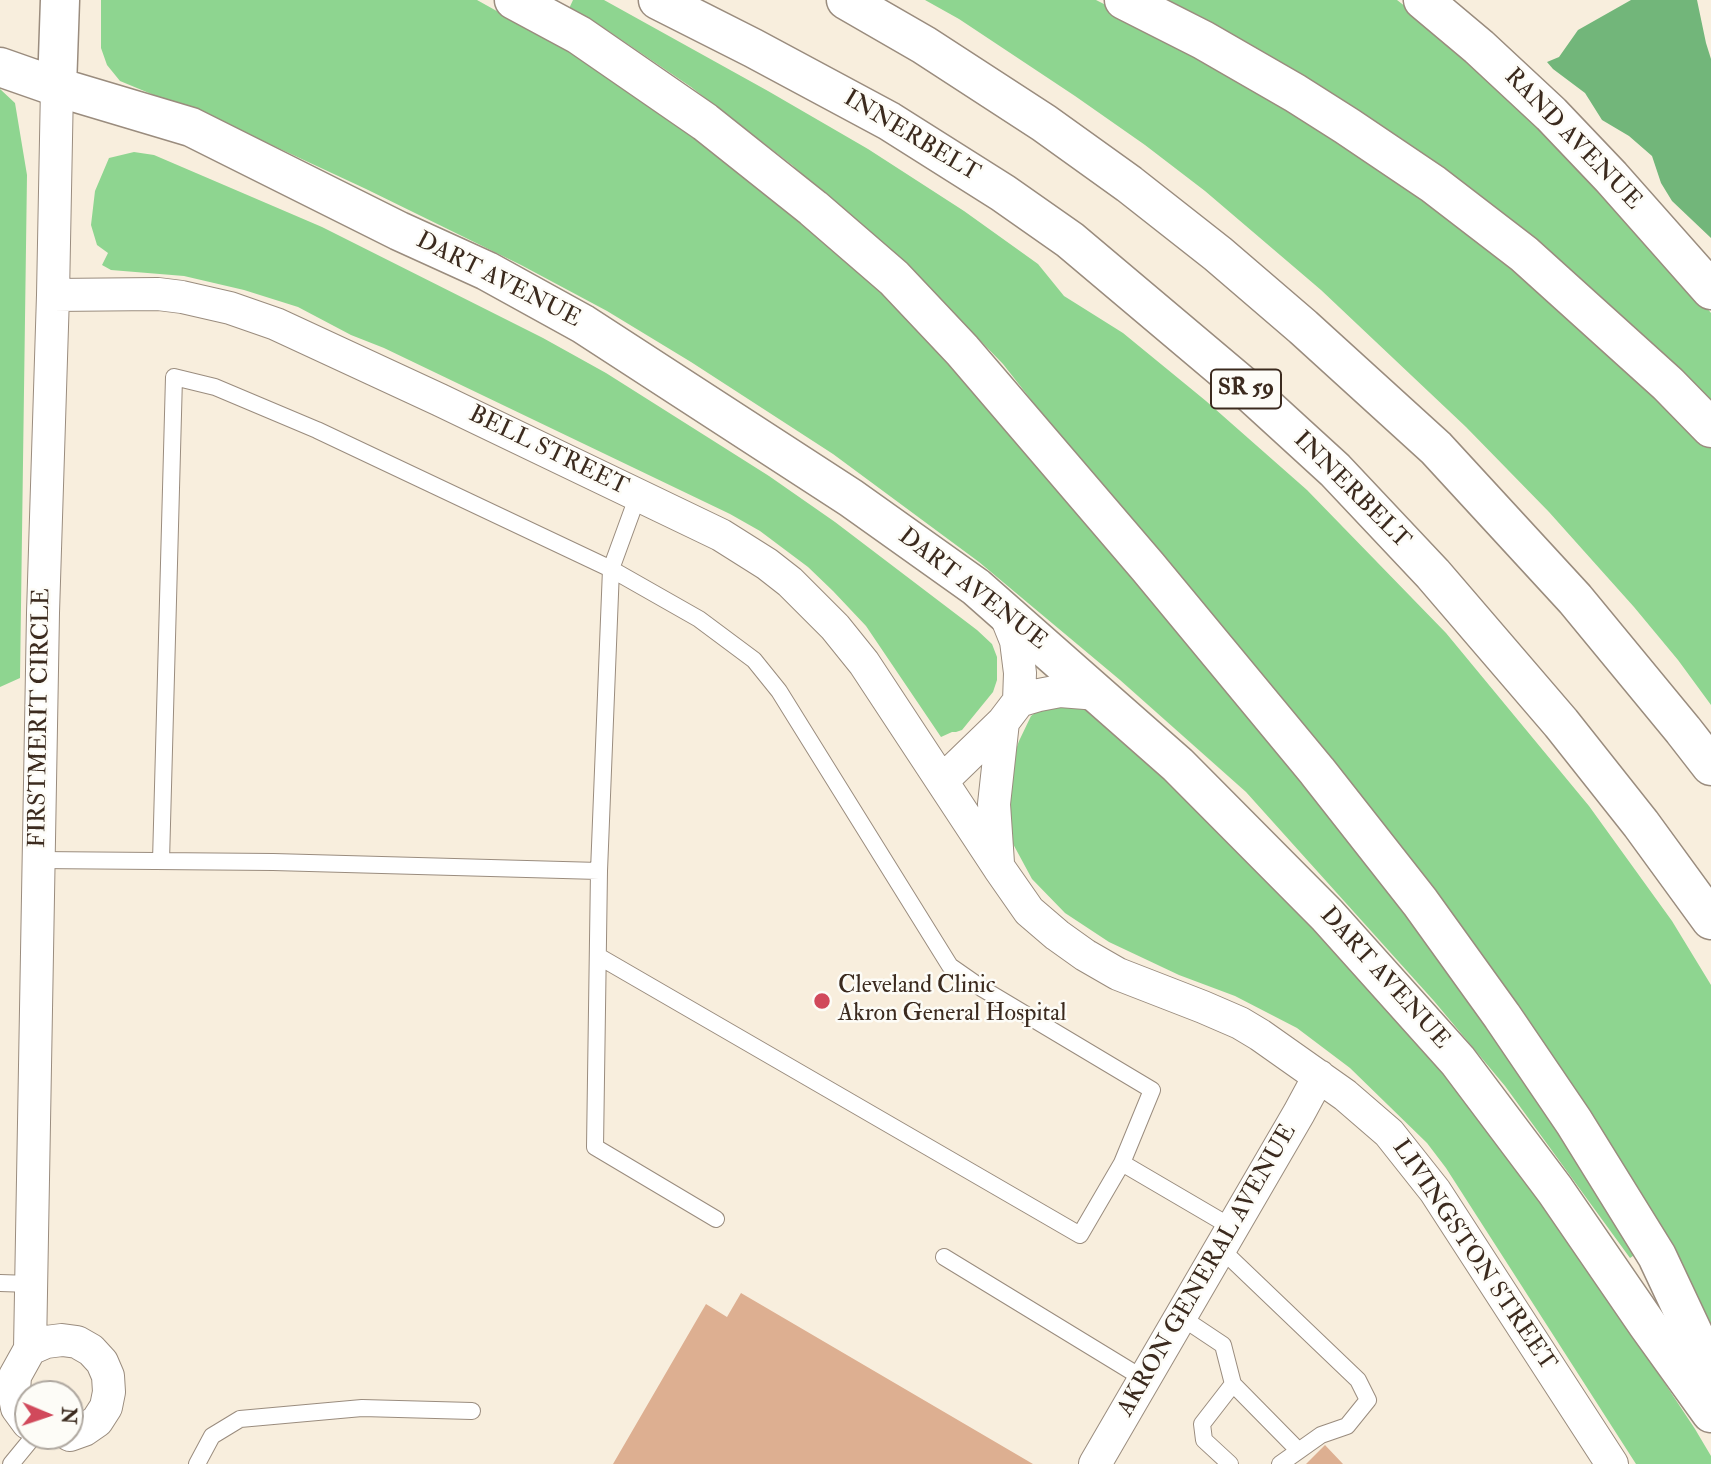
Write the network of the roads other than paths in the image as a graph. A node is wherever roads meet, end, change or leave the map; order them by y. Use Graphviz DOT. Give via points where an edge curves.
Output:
graph roads {
  1 [pos="60,0"];
  2 [pos="514,0"];
  3 [pos="658,0"];
  4 [pos="846,0"];
  5 [pos="1124,0"];
  6 [pos="1423,0"];
  7 [pos="0,67"];
  8 [pos="57,87"];
  9 [pos="1711,290"];
  10 [pos="53,295"];
  11 [pos="1711,429"];
  12 [pos="638,495"];
  13 [pos="611,569"];
  14 [pos="1004,611"];
  15 [pos="1098,694"];
  16 [pos="1011,711"];
  17 [pos="1711,766"];
  18 [pos="943,781"];
  19 [pos="38,860"];
  20 [pos="161,861"];
  21 [pos="999,868"];
  22 [pos="599,871"];
  23 [pos="1711,920"];
  24 [pos="598,956"];
  25 [pos="1319,1076"];
  26 [pos="1122,1163"];
  27 [pos="716,1219"];
  28 [pos="1227,1238"];
  29 [pos="944,1257"];
  30 [pos="15,1284"];
  31 [pos="1181,1317"];
  32 [pos="30,1349"];
  33 [pos="1711,1371"];
  34 [pos="1144,1379"];
  35 [pos="15,1380"];
  36 [pos="1233,1384"];
  37 [pos="472,1411"];
  38 [pos="1711,1413"];
  39 [pos="84,1430"];
  40 [pos="22,1450"];
  41 [pos="1298,1450"];
  42 [pos="11,1464"];
  43 [pos="197,1464"];
  44 [pos="1095,1464"];
  45 [pos="1230,1464"];
  46 [pos="1280,1464"];
  47 [pos="1612,1464"];
  1 -- 8 [label="main road"];
  2 -- 33 [label="main road" via="579,35 716,131 894,278 962,350 1157,578 1420,902 1574,1122 1637,1222"];
  3 -- 23 [label="main road, INNERBELT / SR 59" via="889,121 1003,193 1070,240 1242,385 1335,470 1433,574 1569,733"];
  4 -- 17 [label="main road" via="1044,123 1129,184 1303,327 1436,448 1575,599"];
  5 -- 11 [label="main road" via="1295,93 1433,184 1524,254 1658,374"];
  6 -- 9 [label="main road, RAND AVENUE" via="1551,114"];
  7 -- 8 [label="main road, DART AVENUE"];
  8 -- 10 [label="street, FIRSTMERIT CIRCLE"];
  8 -- 14 [label="main road, DART AVENUE" via="191,127 487,271 583,324 851,498"];
  10 -- 12 [label="street, BELL STREET" via="158,294 241,312 276,324"];
  10 -- 19 [label="street, FIRSTMERIT CIRCLE"];
  12 -- 13 [label="lane"];
  12 -- 18 [label="street, BELL STREET" via="720,535 790,582 864,663"];
  13 -- 20 [label="lane" via="317,430 215,387 174,377"];
  13 -- 22 [label="lane"];
  13 -- 26 [label="lane" via="699,619 754,660 779,691 950,966 1152,1090"];
  14 -- 15 [label="main road, DART AVENUE"];
  14 -- 16 [label="street" via="1016,641 1020,673"];
  15 -- 16 [label="street" via="1060,691 1039,695"];
  15 -- 38 [label="main road, DART AVENUE" via="1178,765 1327,915 1458,1060 1556,1190"];
  16 -- 18 [label="street"];
  16 -- 21 [label="street" via="994,804"];
  18 -- 21 [label="street, LIVINGSTON STREET"];
  19 -- 20 [label="lane"];
  19 -- 30 [label="street, FIRSTMERIT CIRCLE"];
  20 -- 22 [label="lane"];
  21 -- 25 [label="street, LIVINGSTON STREET" via="1030,911 1085,956 1240,1023"];
  22 -- 24 [label="lane"];
  24 -- 26 [label="lane" via="1080,1235"];
  24 -- 27 [label="lane" via="595,1147"];
  25 -- 28 [label="street, AKRON GENERAL AVENUE"];
  25 -- 47 [label="street, LIVINGSTON STREET" via="1389,1133 1435,1191"];
  26 -- 28 [label="lane"];
  28 -- 31 [label="street, AKRON GENERAL AVENUE"];
  28 -- 41 [label="lane" via="1358,1380 1368,1400 1347,1426"];
  29 -- 34 [label="lane"];
  30 -- 32 [label="street, FIRSTMERIT CIRCLE"];
  31 -- 34 [label="street, AKRON GENERAL AVENUE"];
  31 -- 36 [label="lane" via="1223,1345"];
  32 -- 35 [label="street, FIRSTMERIT CIRCLE"];
  32 -- 39 [label="street" via="46,1342 77,1342 102,1362 108,1376 106,1407"];
  34 -- 44 [label="street, AKRON GENERAL AVENUE"];
  36 -- 41 [label="lane"];
  36 -- 45 [label="lane" via="1202,1424 1204,1440"];
  37 -- 43 [label="lane" via="362,1408 240,1419 212,1436"];
  40 -- 42 [label="lane"];
  41 -- 46 [label="lane"];
}
